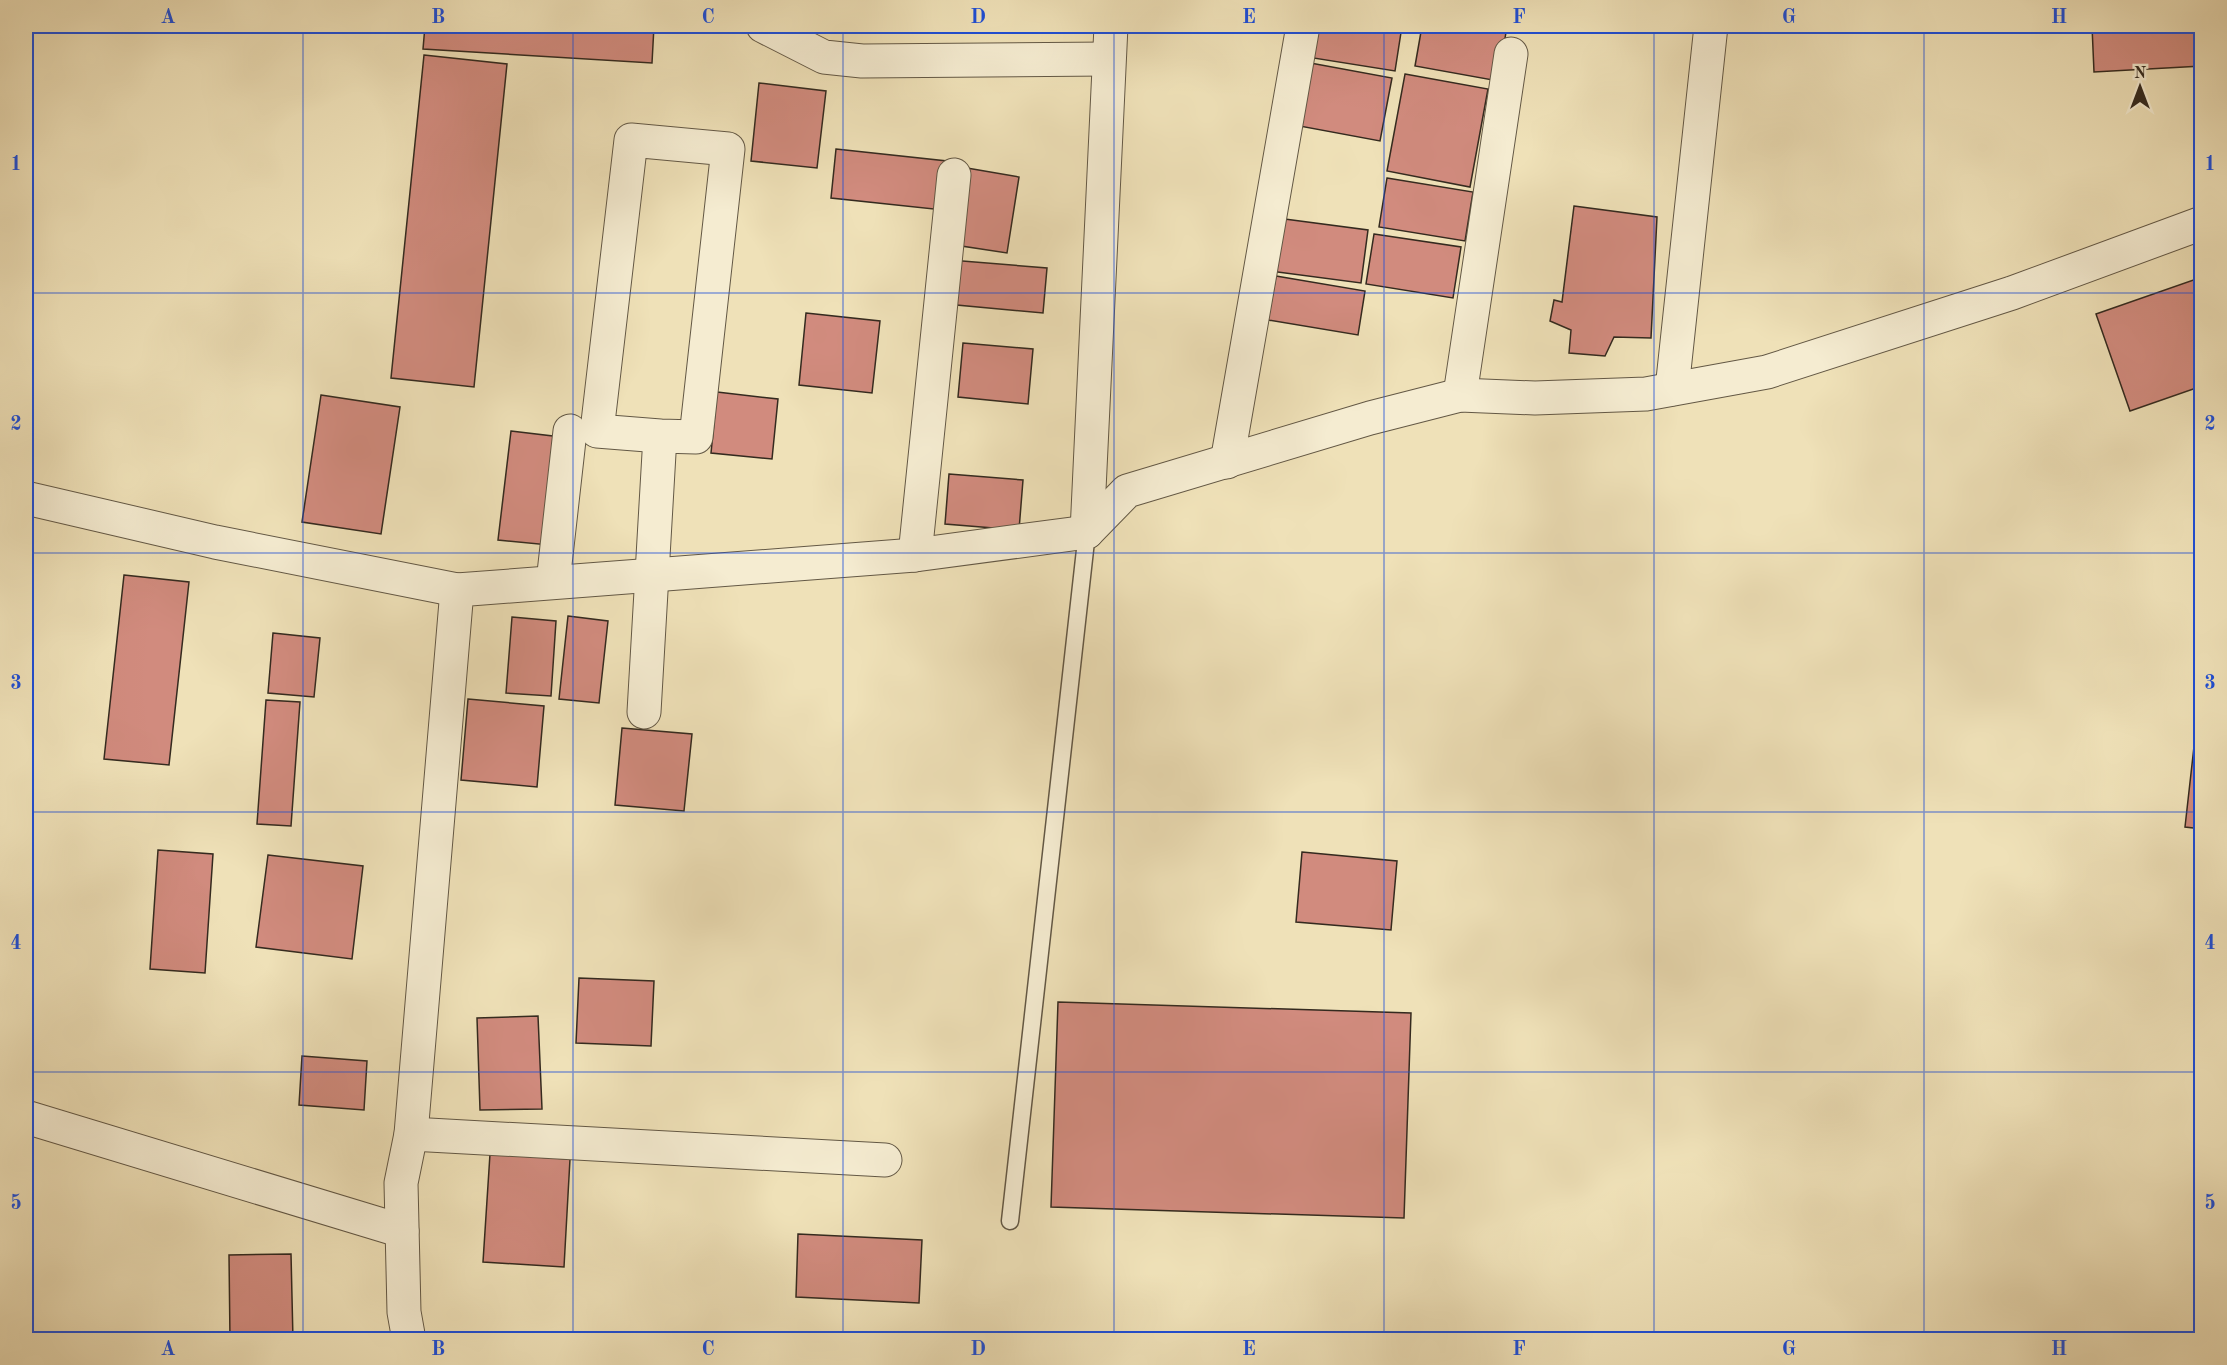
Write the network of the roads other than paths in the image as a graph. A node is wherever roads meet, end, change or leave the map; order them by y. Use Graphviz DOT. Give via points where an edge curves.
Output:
graph roads {
  1 [pos="763,26"];
  2 [pos="1111,26"];
  3 [pos="1303,26"];
  4 [pos="1711,26"];
  5 [pos="1511,54"];
  6 [pos="1108,59"];
  7 [pos="954,175"];
  8 [pos="2202,223"];
  9 [pos="1672,389"];
  10 [pos="1460,395"];
  11 [pos="570,431"];
  12 [pos="660,436"];
  13 [pos="1227,462"];
  14 [pos="26,498"];
  15 [pos="1087,531"];
  16 [pos="915,555"];
  17 [pos="653,574"];
  18 [pos="553,582"];
  19 [pos="457,590"];
  20 [pos="644,712"];
  21 [pos="26,1117"];
  22 [pos="411,1134"];
  23 [pos="885,1160"];
  24 [pos="1010,1221"];
  25 [pos="402,1232"];
  26 [pos="409,1340"];
  1 -- 6 [label="street" via="813,52 862,61"];
  2 -- 6 [label="street"];
  3 -- 13 [label="street"];
  4 -- 9 [label="street"];
  5 -- 10 [label="street"];
  6 -- 15 [label="street"];
  7 -- 16 [label="street"];
  8 -- 9 [label="street" via="2013,293 1767,372"];
  9 -- 10 [label="street" via="1646,394 1535,398"];
  10 -- 13 [label="street"];
  11 -- 18 [label="street"];
  12 -- 12 [label="street" via="597,431 631,140 728,149 696,437"];
  12 -- 17 [label="street"];
  13 -- 15 [label="street" via="1127,491"];
  14 -- 19 [label="street" via="215,542"];
  15 -- 16 [label="street"];
  15 -- 24 [label="lane"];
  16 -- 17 [label="street"];
  17 -- 18 [label="street"];
  17 -- 20 [label="street"];
  18 -- 19 [label="street"];
  19 -- 22 [label="street"];
  21 -- 25 [label="street"];
  22 -- 23 [label="street"];
  22 -- 25 [label="street" via="401,1183"];
  25 -- 26 [label="street" via="404,1312"];
}
